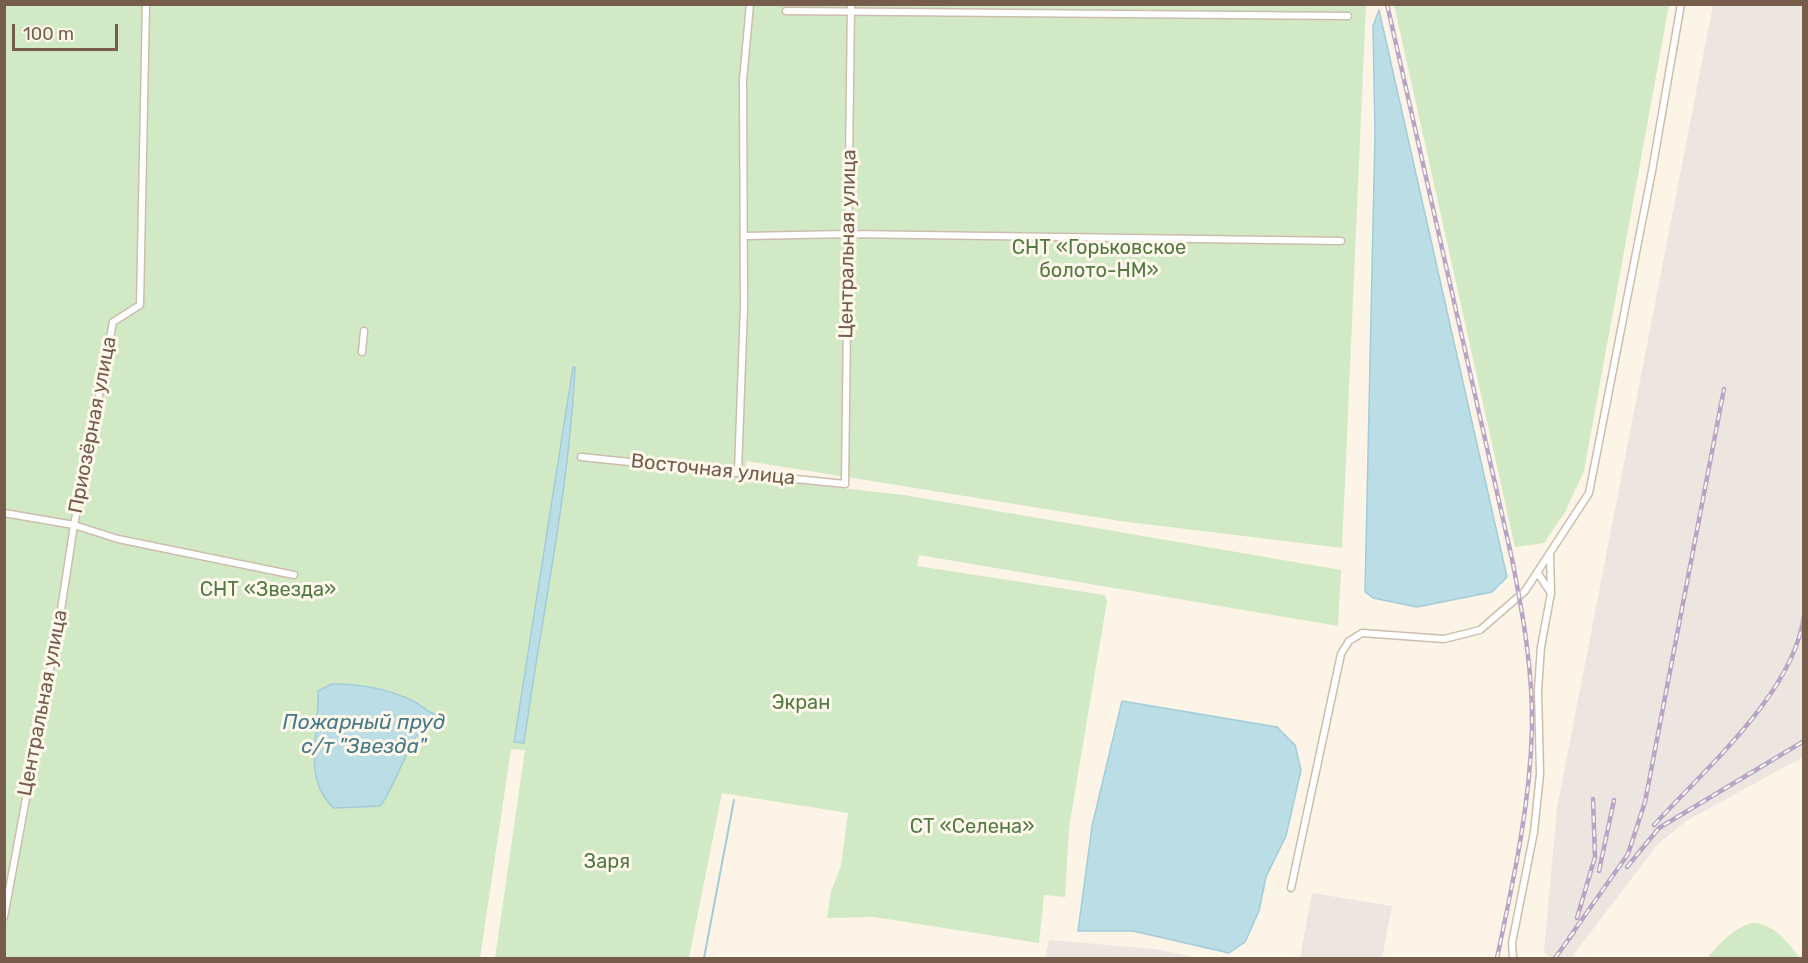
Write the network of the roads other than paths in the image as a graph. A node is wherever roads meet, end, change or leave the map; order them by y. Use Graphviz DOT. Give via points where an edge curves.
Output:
graph roads {
  1 [pos="146,4"];
  2 [pos="750,4"];
  3 [pos="1681,4"];
  4 [pos="851,8"];
  5 [pos="786,11"];
  6 [pos="1348,16"];
  7 [pos="848,234"];
  8 [pos="745,236"];
  9 [pos="1341,241"];
  10 [pos="364,331"];
  11 [pos="362,352"];
  12 [pos="581,457"];
  13 [pos="738,472"];
  14 [pos="844,484"];
  15 [pos="4,513"];
  16 [pos="74,525"];
  17 [pos="1550,554"];
  18 [pos="1538,572"];
  19 [pos="294,575"];
  20 [pos="1551,593"];
  21 [pos="1291,888"];
  22 [pos="4,917"];
  23 [pos="1513,958"];
  1 -- 16 [label="street, Приозёрная улица" via="140,305 113,322"];
  2 -- 8 [label="street" via="743,102"];
  3 -- 17 [label="street" via="1598,462 1589,493"];
  4 -- 5 [label="street"];
  4 -- 6 [label="street" via="1275,18"];
  4 -- 7 [label="street, Центральная улица"];
  7 -- 8 [label="street"];
  7 -- 9 [label="street"];
  7 -- 14 [label="street, Центральная улица"];
  8 -- 13 [label="street"];
  10 -- 11 [label="street"];
  12 -- 13 [label="street, Восточная улица"];
  13 -- 14 [label="street, Восточная улица"];
  15 -- 16 [label="street"];
  16 -- 19 [label="street, Приозёрная улица" via="118,539"];
  16 -- 22 [label="street, Центральная улица"];
  17 -- 18 [label="street"];
  17 -- 20 [label="street"];
  18 -- 20 [label="street"];
  18 -- 21 [label="street" via="1512,604 1470,634 1432,639 1374,632 1362,633 1349,641 1341,654"];
  20 -- 23 [label="street" via="1541,647 1540,774 1534,832 1512,943"];
}
